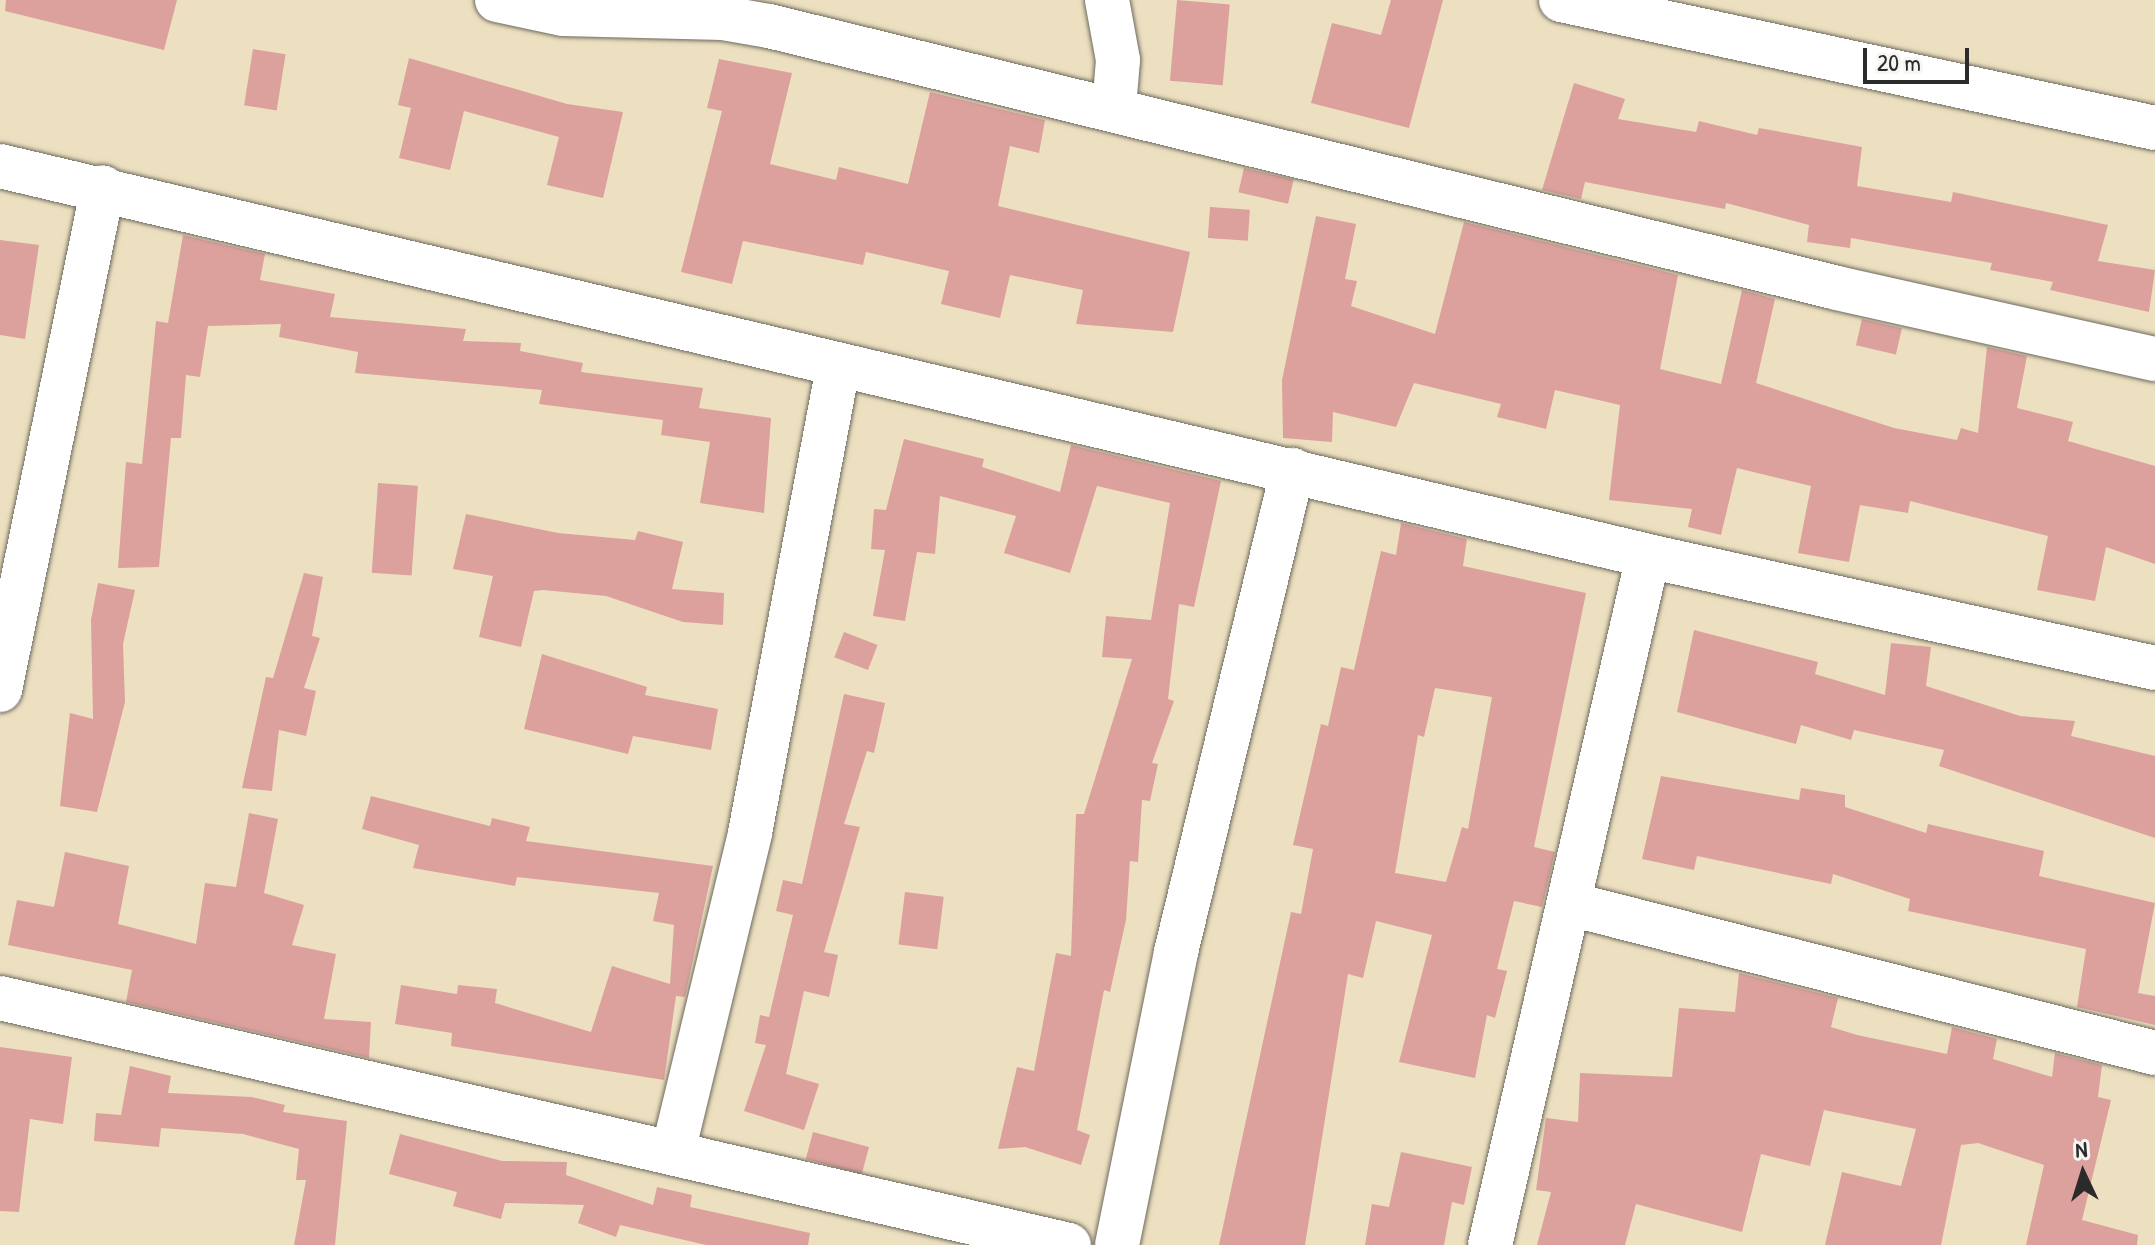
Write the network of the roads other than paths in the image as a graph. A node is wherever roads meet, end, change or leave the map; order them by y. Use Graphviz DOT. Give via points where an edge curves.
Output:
graph roads {
  1 [pos="497,0"];
  2 [pos="1107,0"];
  3 [pos="1561,0"];
  4 [pos="1114,108"];
  5 [pos="2155,128"];
  6 [pos="0,166"];
  7 [pos="103,187"];
  8 [pos="2155,359"];
  9 [pos="838,366"];
  10 [pos="1293,470"];
  11 [pos="1648,556"];
  12 [pos="2155,668"];
  13 [pos="0,690"];
  14 [pos="1570,904"];
  15 [pos="0,998"];
  16 [pos="2155,1053"];
  17 [pos="673,1152"];
  18 [pos="1069,1245"];
  19 [pos="1117,1245"];
  20 [pos="1490,1245"];
  1 -- 4 [label="street" via="563,14 723,18"];
  2 -- 4 [label="street" via="1118,60"];
  3 -- 5 [label="street"];
  4 -- 8 [label="street" via="1837,288"];
  6 -- 7 [label="street"];
  7 -- 9 [label="street"];
  7 -- 13 [label="street"];
  9 -- 10 [label="street"];
  9 -- 17 [label="street" via="750,833"];
  10 -- 11 [label="street"];
  10 -- 19 [label="street" via="1176,952"];
  11 -- 12 [label="street"];
  11 -- 14 [label="street"];
  14 -- 16 [label="street"];
  14 -- 20 [label="street"];
  15 -- 17 [label="street"];
  17 -- 18 [label="street"];
}
